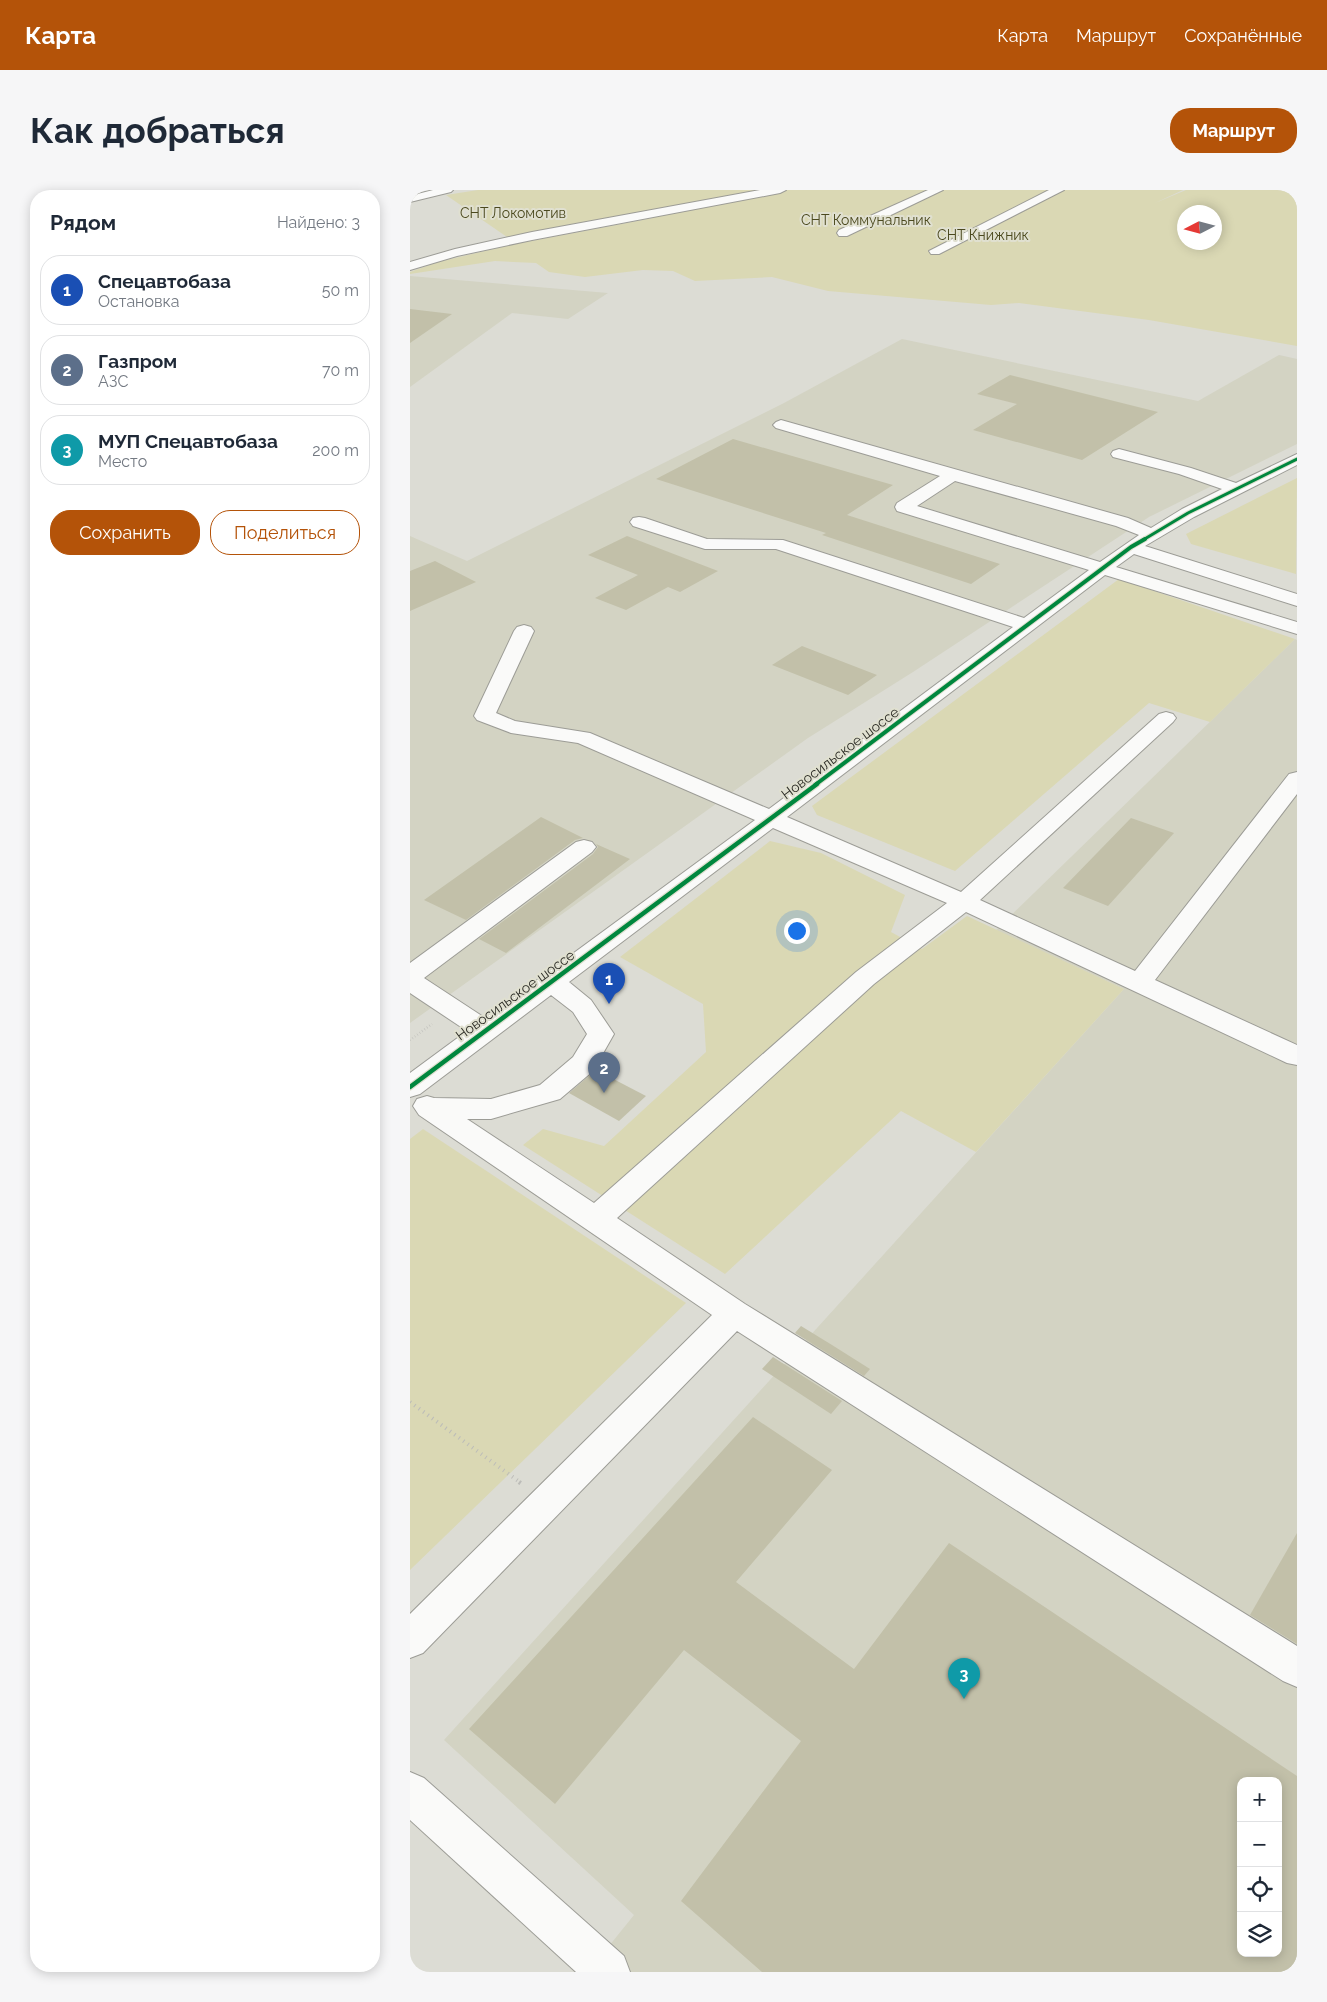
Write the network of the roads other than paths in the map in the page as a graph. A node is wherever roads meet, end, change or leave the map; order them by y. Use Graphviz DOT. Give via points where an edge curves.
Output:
graph roads {
  1 [pos="446,190"];
  2 [pos="780,190"];
  3 [pos="937,190"];
  4 [pos="1058,190"];
  5 [pos="410,199"];
  6 [pos="843,233"];
  7 [pos="935,251"];
  8 [pos="410,252"];
  9 [pos="427,260"];
  10 [pos="410,266"];
  11 [pos="781,425"];
  12 [pos="1119,454"];
  13 [pos="1297,460"];
  14 [pos="953,475"];
  15 [pos="1237,489"];
  16 [pos="639,522"];
  17 [pos="1152,534"];
  18 [pos="1131,547"];
  19 [pos="1102,568"];
  20 [pos="1297,600"];
  21 [pos="1026,625"];
  22 [pos="1297,628"];
  23 [pos="524,631"];
  24 [pos="1166,718"];
  25 [pos="1297,779"];
  26 [pos="772,818"];
  27 [pos="584,847"];
  28 [pos="964,902"];
  29 [pos="410,976"];
  30 [pos="410,981"];
  31 [pos="552,982"];
  32 [pos="1140,982"];
  33 [pos="486,1031"];
  34 [pos="1297,1056"];
  35 [pos="410,1087"];
  36 [pos="420,1101"];
  37 [pos="596,1219"];
  38 [pos="734,1313"];
  39 [pos="410,1640"];
  40 [pos="1297,1668"];
  41 [pos="410,1792"];
  42 [pos="608,1972"];
  1 -- 5 [label="street"];
  2 -- 9 [label="street" via="634,214"];
  3 -- 6 [label="street"];
  4 -- 7 [label="street"];
  8 -- 9 [label="street"];
  9 -- 10 [label="street"];
  11 -- 14 [label="street"];
  12 -- 15 [label="street"];
  13 -- 15 [label="street, Новосильское шоссе"];
  14 -- 17 [label="street" via="1122,522"];
  14 -- 19 [label="street" via="903,507"];
  15 -- 17 [label="street, Новосильское шоссе"];
  16 -- 21 [label="street" via="705,544 776,544"];
  17 -- 18 [label="street, Новосильское шоссе"];
  18 -- 19 [label="street, Новосильское шоссе"];
  18 -- 20 [label="street"];
  19 -- 21 [label="street, Новосильское шоссе"];
  19 -- 22 [label="street"];
  21 -- 26 [label="street, Новосильское шоссе"];
  23 -- 26 [label="street" via="484,716 511,727 584,737"];
  24 -- 28 [label="street"];
  25 -- 32 [label="street"];
  26 -- 28 [label="street"];
  26 -- 31 [label="street, Новосильское шоссе"];
  27 -- 29 [label="street"];
  28 -- 32 [label="street"];
  28 -- 37 [label="street" via="865,978"];
  30 -- 33 [label="street"];
  31 -- 33 [label="street, Новосильское шоссе"];
  31 -- 36 [label="street" via="582,1006 601,1034 584,1064 550,1092 491,1109"];
  32 -- 34 [label="street"];
  33 -- 35 [label="street, Новосильское шоссе"];
  36 -- 37 [label="street"];
  37 -- 38 [label="street"];
  38 -- 39 [label="street"];
  38 -- 40 [label="street"];
  41 -- 42 [label="street"];
}
